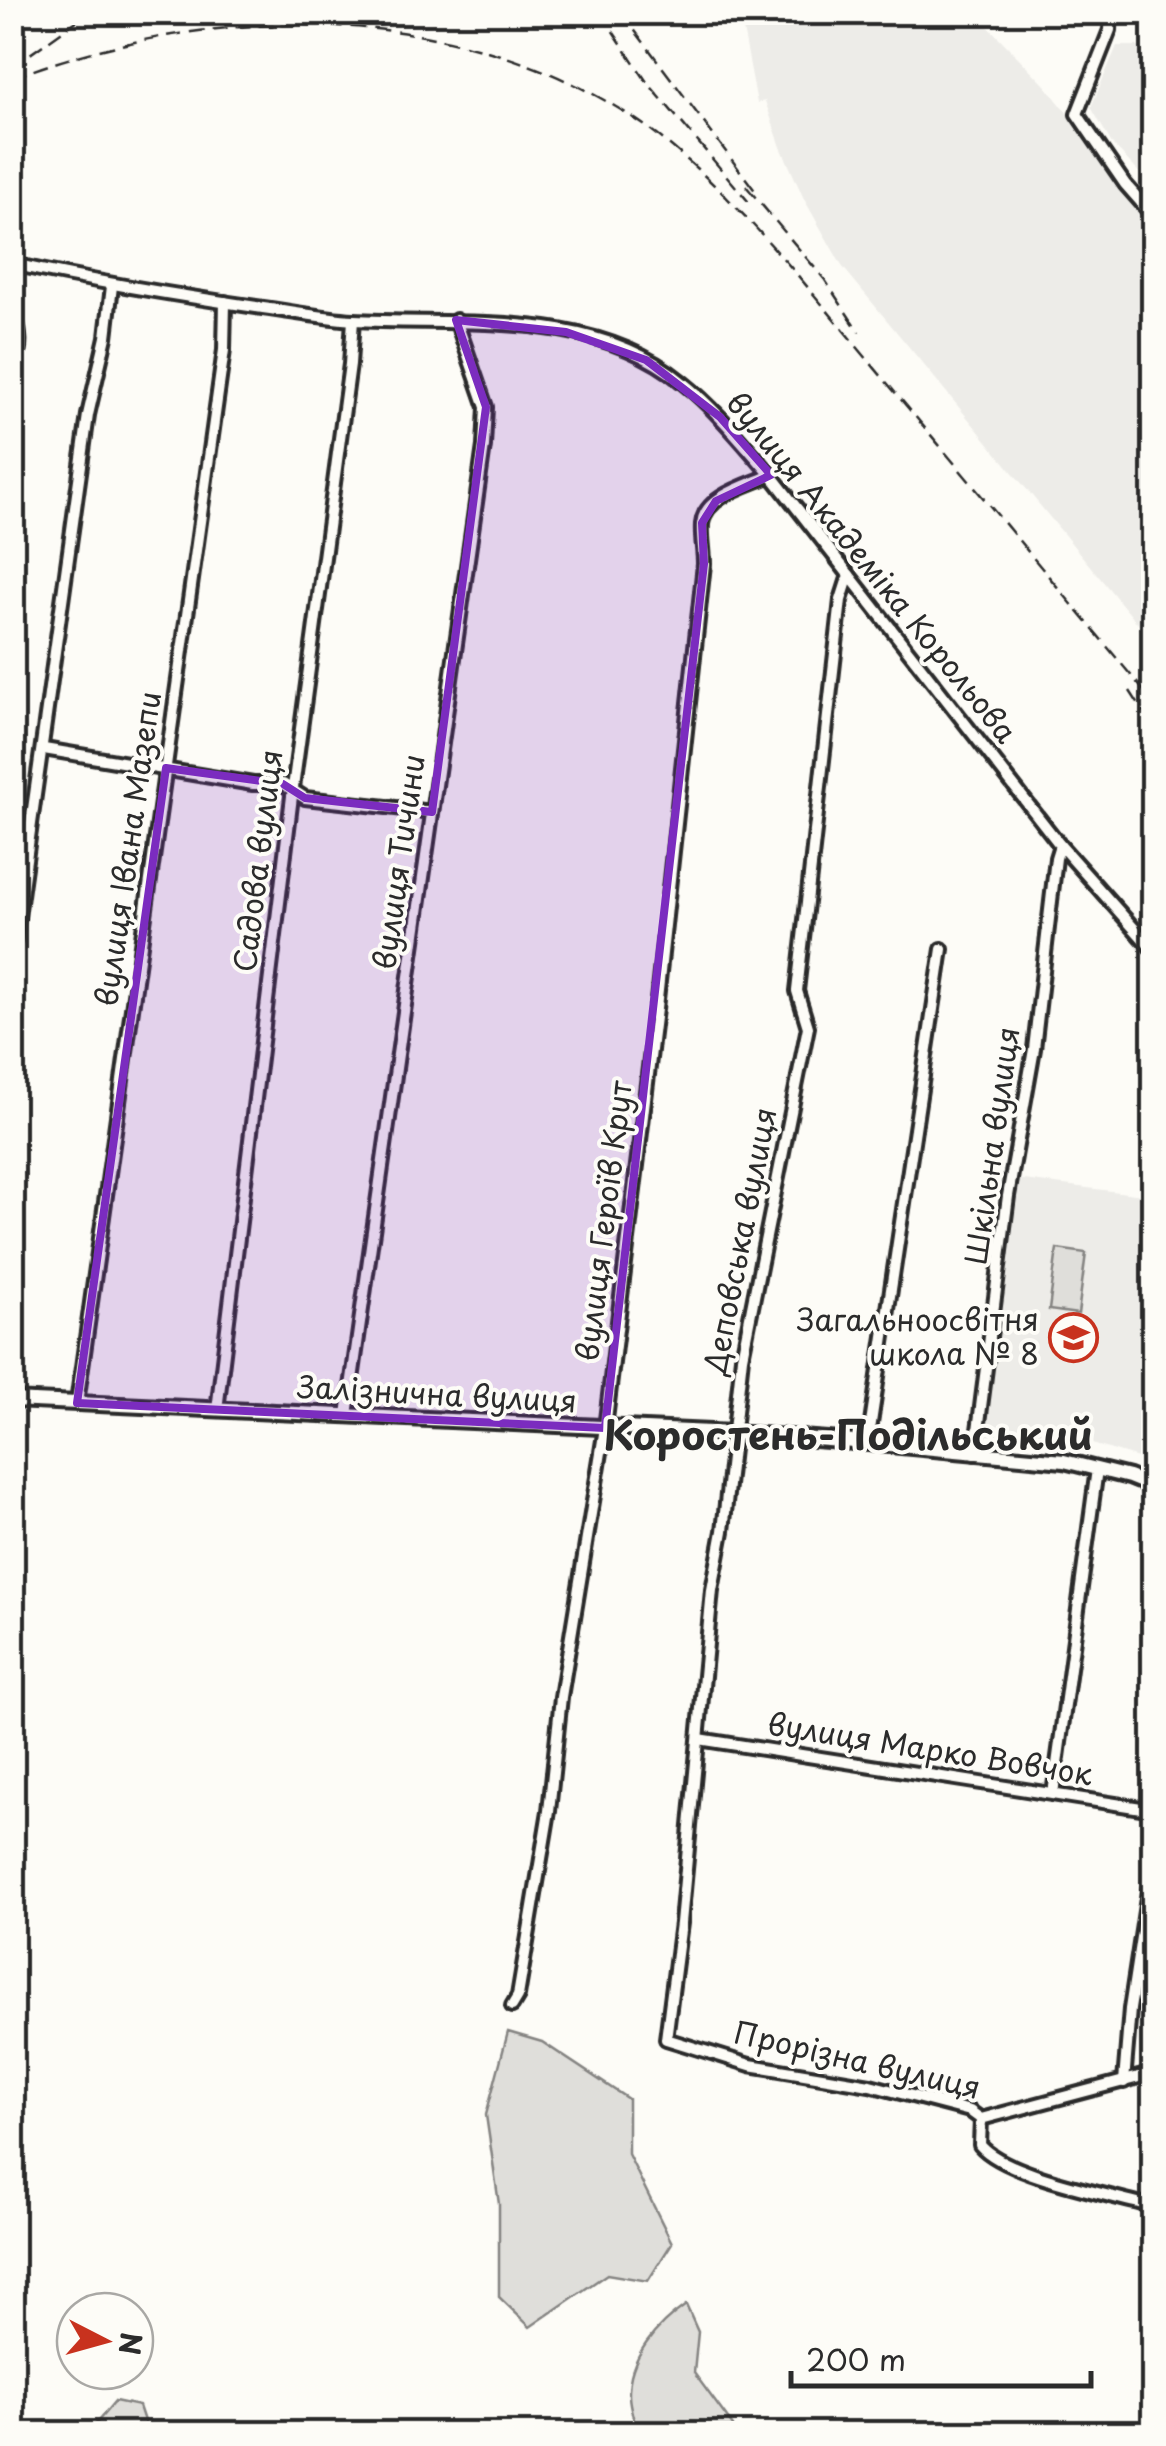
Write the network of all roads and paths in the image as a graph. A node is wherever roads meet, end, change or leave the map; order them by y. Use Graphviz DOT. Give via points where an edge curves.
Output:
graph roads {
  1 [pos="1111,12"];
  2 [pos="1154,217"];
  3 [pos="14,268"];
  4 [pos="112,286"];
  5 [pos="12,300"];
  6 [pos="225,302"];
  7 [pos="353,320"];
  8 [pos="456,320"];
  9 [pos="12,368"];
  10 [pos="771,475"];
  11 [pos="849,574"];
  12 [pos="44,749"];
  13 [pos="166,768"];
  14 [pos="293,788"];
  15 [pos="432,812"];
  16 [pos="1060,846"];
  17 [pos="942,949"];
  18 [pos="1154,951"];
  19 [pos="12,960"];
  20 [pos="12,1400"];
  21 [pos="77,1403"];
  22 [pos="217,1410"];
  23 [pos="347,1415"];
  24 [pos="605,1428"];
  25 [pos="732,1433"];
  26 [pos="868,1443"];
  27 [pos="975,1454"];
  28 [pos="1097,1469"];
  29 [pos="1154,1487"];
  30 [pos="700,1740"];
  31 [pos="1053,1794"];
  32 [pos="1154,1810"];
  33 [pos="1154,1852"];
  34 [pos="512,2006"];
  35 [pos="666,2039"];
  36 [pos="1154,2074"];
  37 [pos="1124,2082"];
  38 [pos="981,2119"];
  39 [pos="1154,2207"];
  1 -- 2 [label="street" via="1077,114"];
  3 -- 4 [label="street, вулиця Академіка Корольова"];
  4 -- 6 [label="street, вулиця Академіка Корольова"];
  4 -- 12 [label="street"];
  5 -- 9 [label="street" via="21,340"];
  6 -- 7 [label="street, вулиця Академіка Корольова"];
  6 -- 13 [label="street, вулиця Івана Мазепи" via="224,350"];
  7 -- 8 [label="street, вулиця Академіка Корольова"];
  7 -- 14 [label="street, Садова вулиця"];
  8 -- 10 [label="street, вулиця Академіка Корольова" via="566,332 646,360 720,416"];
  8 -- 15 [label="street, вулиця Тичини" via="486,407"];
  10 -- 11 [label="street, вулиця Академіка Корольова"];
  10 -- 24 [label="street, вулиця Героїв Крут" via="716,501 702,522 704,564"];
  11 -- 16 [label="street, вулиця Академіка Корольова"];
  11 -- 25 [label="street, Деповська вулиця" via="838,618 797,991 808,1026"];
  12 -- 13 [label="street"];
  12 -- 19 [label="street"];
  13 -- 14 [label="street"];
  13 -- 21 [label="street, вулиця Івана Мазепи"];
  14 -- 15 [label="street" via="304,798"];
  14 -- 22 [label="street, Садова вулиця"];
  15 -- 23 [label="street, вулиця Тичини"];
  16 -- 18 [label="street, вулиця Академіка Корольова"];
  16 -- 27 [label="street, Шкільна вулиця"];
  17 -- 26 [label="street"];
  20 -- 21 [label="street, Залізнична вулиця"];
  21 -- 22 [label="street, Залізнична вулиця"];
  22 -- 23 [label="street, Залізнична вулиця"];
  23 -- 24 [label="street, Залізнична вулиця"];
  24 -- 25 [label="street, Залізнична вулиця"];
  24 -- 34 [label="street, вулиця Героїв Крут" via="550,1811"];
  25 -- 26 [label="street, Залізнична вулиця"];
  25 -- 30 [label="street, Деповська вулиця"];
  26 -- 27 [label="street, Залізнична вулиця"];
  27 -- 28 [label="street, Залізнична вулиця"];
  28 -- 29 [label="street, Залізнична вулиця"];
  28 -- 31 [label="street"];
  30 -- 31 [label="street, вулиця Марко Вовчок"];
  30 -- 35 [label="street, Деповська вулиця"];
  31 -- 32 [label="street, вулиця Марко Вовчок"];
  33 -- 37 [label="street"];
  35 -- 38 [label="street, Прорізна вулиця" via="750,2065 904,2094"];
  36 -- 37 [label="street, Прорізна вулиця"];
  37 -- 38 [label="street, Прорізна вулиця"];
  38 -- 39 [label="street" via="980,2145 990,2156"];
}
